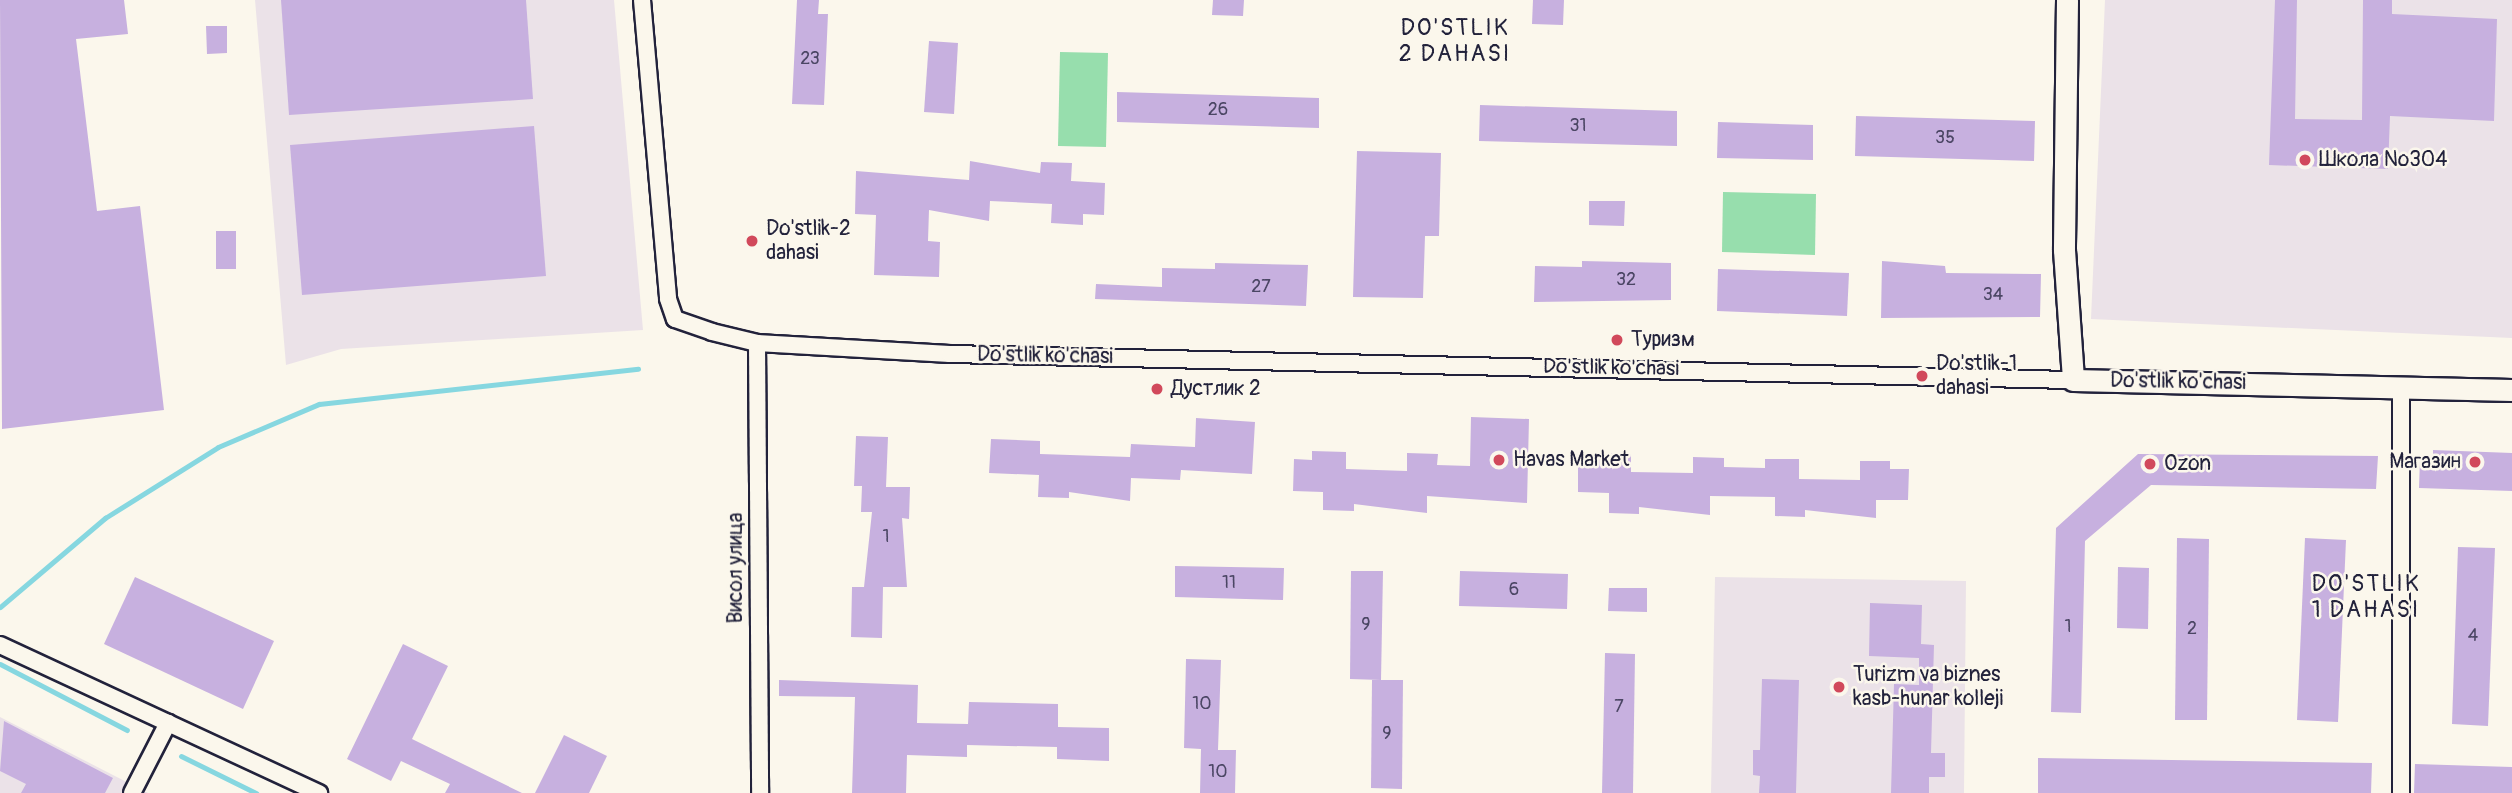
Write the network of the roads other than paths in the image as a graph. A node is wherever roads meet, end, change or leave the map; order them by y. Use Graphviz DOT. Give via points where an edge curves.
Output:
graph roads {
  1 [pos="642,0"];
  2 [pos="2067,0"];
  3 [pos="757,343"];
  4 [pos="2073,380"];
  5 [pos="2401,387"];
  6 [pos="2512,390"];
  7 [pos="0,645"];
  8 [pos="167,723"];
  9 [pos="132,793"];
  10 [pos="319,793"];
  11 [pos="760,793"];
  12 [pos="2401,793"];
  1 -- 3 [label="street, Do'stlik ko'chasi" via="668,299 675,319"];
  2 -- 4 [label="street" via="2064,250"];
  3 -- 4 [label="street, Do'stlik ko'chasi" via="950,354"];
  3 -- 11 [label="street, Висол улица"];
  4 -- 5 [label="street, Do'stlik ko'chasi"];
  5 -- 6 [label="street, Do'stlik ko'chasi"];
  5 -- 12 [label="street"];
  7 -- 8 [label="street"];
  8 -- 9 [label="street"];
  8 -- 10 [label="street"];
}
